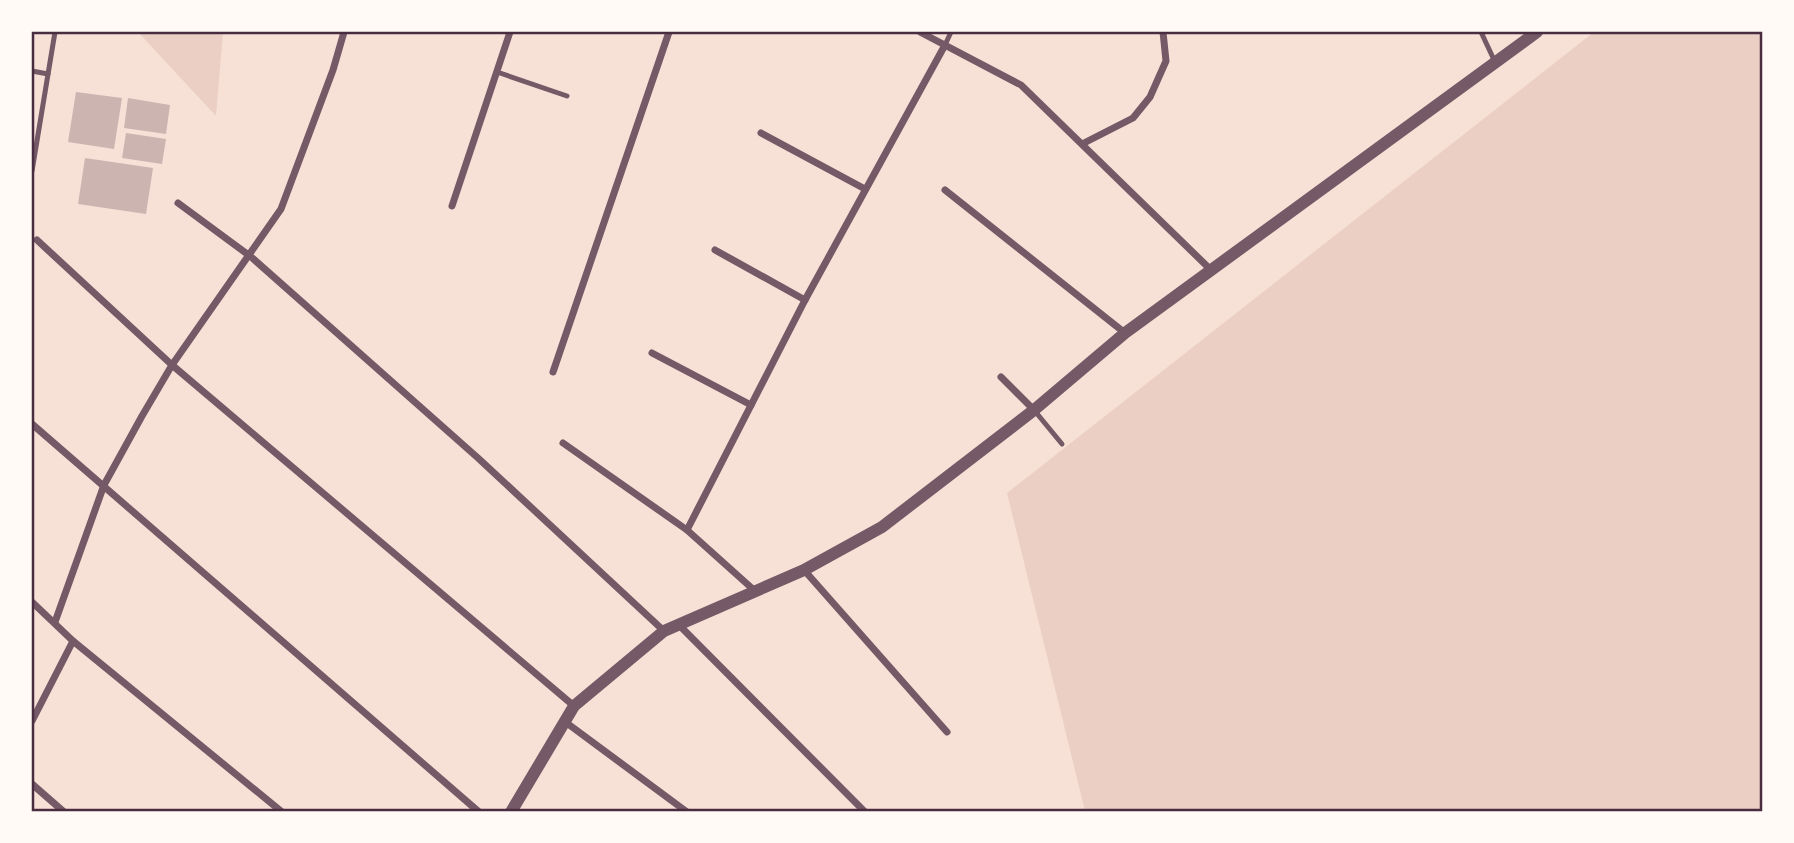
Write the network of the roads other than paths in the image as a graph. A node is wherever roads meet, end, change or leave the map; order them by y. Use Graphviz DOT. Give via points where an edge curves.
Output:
graph roads {
  1 [pos="55,32"];
  2 [pos="344,32"];
  3 [pos="510,32"];
  4 [pos="669,32"];
  5 [pos="919,32"];
  6 [pos="951,32"];
  7 [pos="1163,32"];
  8 [pos="1481,32"];
  9 [pos="1537,32"];
  10 [pos="945,44"];
  11 [pos="1495,62"];
  12 [pos="32,71"];
  13 [pos="497,72"];
  14 [pos="48,74"];
  15 [pos="567,96"];
  16 [pos="761,134"];
  17 [pos="1084,143"];
  18 [pos="32,171"];
  19 [pos="865,190"];
  20 [pos="945,190"];
  21 [pos="178,203"];
  22 [pos="452,206"];
  23 [pos="37,240"];
  24 [pos="715,250"];
  25 [pos="250,256"];
  26 [pos="1211,270"];
  27 [pos="805,300"];
  28 [pos="1125,333"];
  29 [pos="652,353"];
  30 [pos="172,365"];
  31 [pos="553,372"];
  32 [pos="1001,377"];
  33 [pos="751,405"];
  34 [pos="1034,410"];
  35 [pos="32,424"];
  36 [pos="563,443"];
  37 [pos="1062,444"];
  38 [pos="104,485"];
  39 [pos="687,530"];
  40 [pos="804,570"];
  41 [pos="755,591"];
  42 [pos="32,602"];
  43 [pos="54,622"];
  44 [pos="679,625"];
  45 [pos="664,631"];
  46 [pos="73,641"];
  47 [pos="573,706"];
  48 [pos="32,721"];
  49 [pos="564,721"];
  50 [pos="947,732"];
  51 [pos="32,784"];
  52 [pos="64,811"];
  53 [pos="282,811"];
  54 [pos="479,811"];
  55 [pos="511,811"];
  56 [pos="687,811"];
  57 [pos="864,811"];
  1 -- 14 [label="lane"];
  2 -- 25 [label="street" via="281,209"];
  3 -- 13 [label="street"];
  4 -- 31 [label="street"];
  5 -- 10 [label="street"];
  6 -- 10 [label="lane"];
  7 -- 17 [label="street" via="1166,61 1150,97 1133,118"];
  8 -- 11 [label="lane"];
  9 -- 11 [label="street"];
  10 -- 17 [label="street" via="1021,85"];
  10 -- 19 [label="street"];
  11 -- 26 [label="street"];
  12 -- 14 [label="lane"];
  13 -- 15 [label="lane"];
  13 -- 22 [label="street"];
  14 -- 18 [label="lane"];
  16 -- 19 [label="street"];
  17 -- 26 [label="street"];
  19 -- 27 [label="street"];
  20 -- 28 [label="street"];
  21 -- 25 [label="street"];
  23 -- 30 [label="street"];
  24 -- 27 [label="street"];
  25 -- 30 [label="street"];
  25 -- 45 [label="street"];
  26 -- 28 [label="street"];
  27 -- 33 [label="street"];
  28 -- 34 [label="street"];
  29 -- 33 [label="street"];
  30 -- 38 [label="street"];
  30 -- 47 [label="street"];
  32 -- 34 [label="street"];
  33 -- 39 [label="street"];
  34 -- 37 [label="lane"];
  34 -- 40 [label="street" via="882,527"];
  35 -- 38 [label="street"];
  36 -- 39 [label="street"];
  38 -- 43 [label="street"];
  38 -- 54 [label="street"];
  39 -- 41 [label="street"];
  40 -- 41 [label="street"];
  40 -- 50 [label="street"];
  41 -- 44 [label="street"];
  42 -- 43 [label="street"];
  43 -- 46 [label="street"];
  44 -- 45 [label="street"];
  44 -- 57 [label="street"];
  45 -- 47 [label="street"];
  46 -- 48 [label="street"];
  46 -- 53 [label="street"];
  47 -- 49 [label="street"];
  49 -- 55 [label="street"];
  49 -- 56 [label="street"];
  51 -- 52 [label="street"];
}
